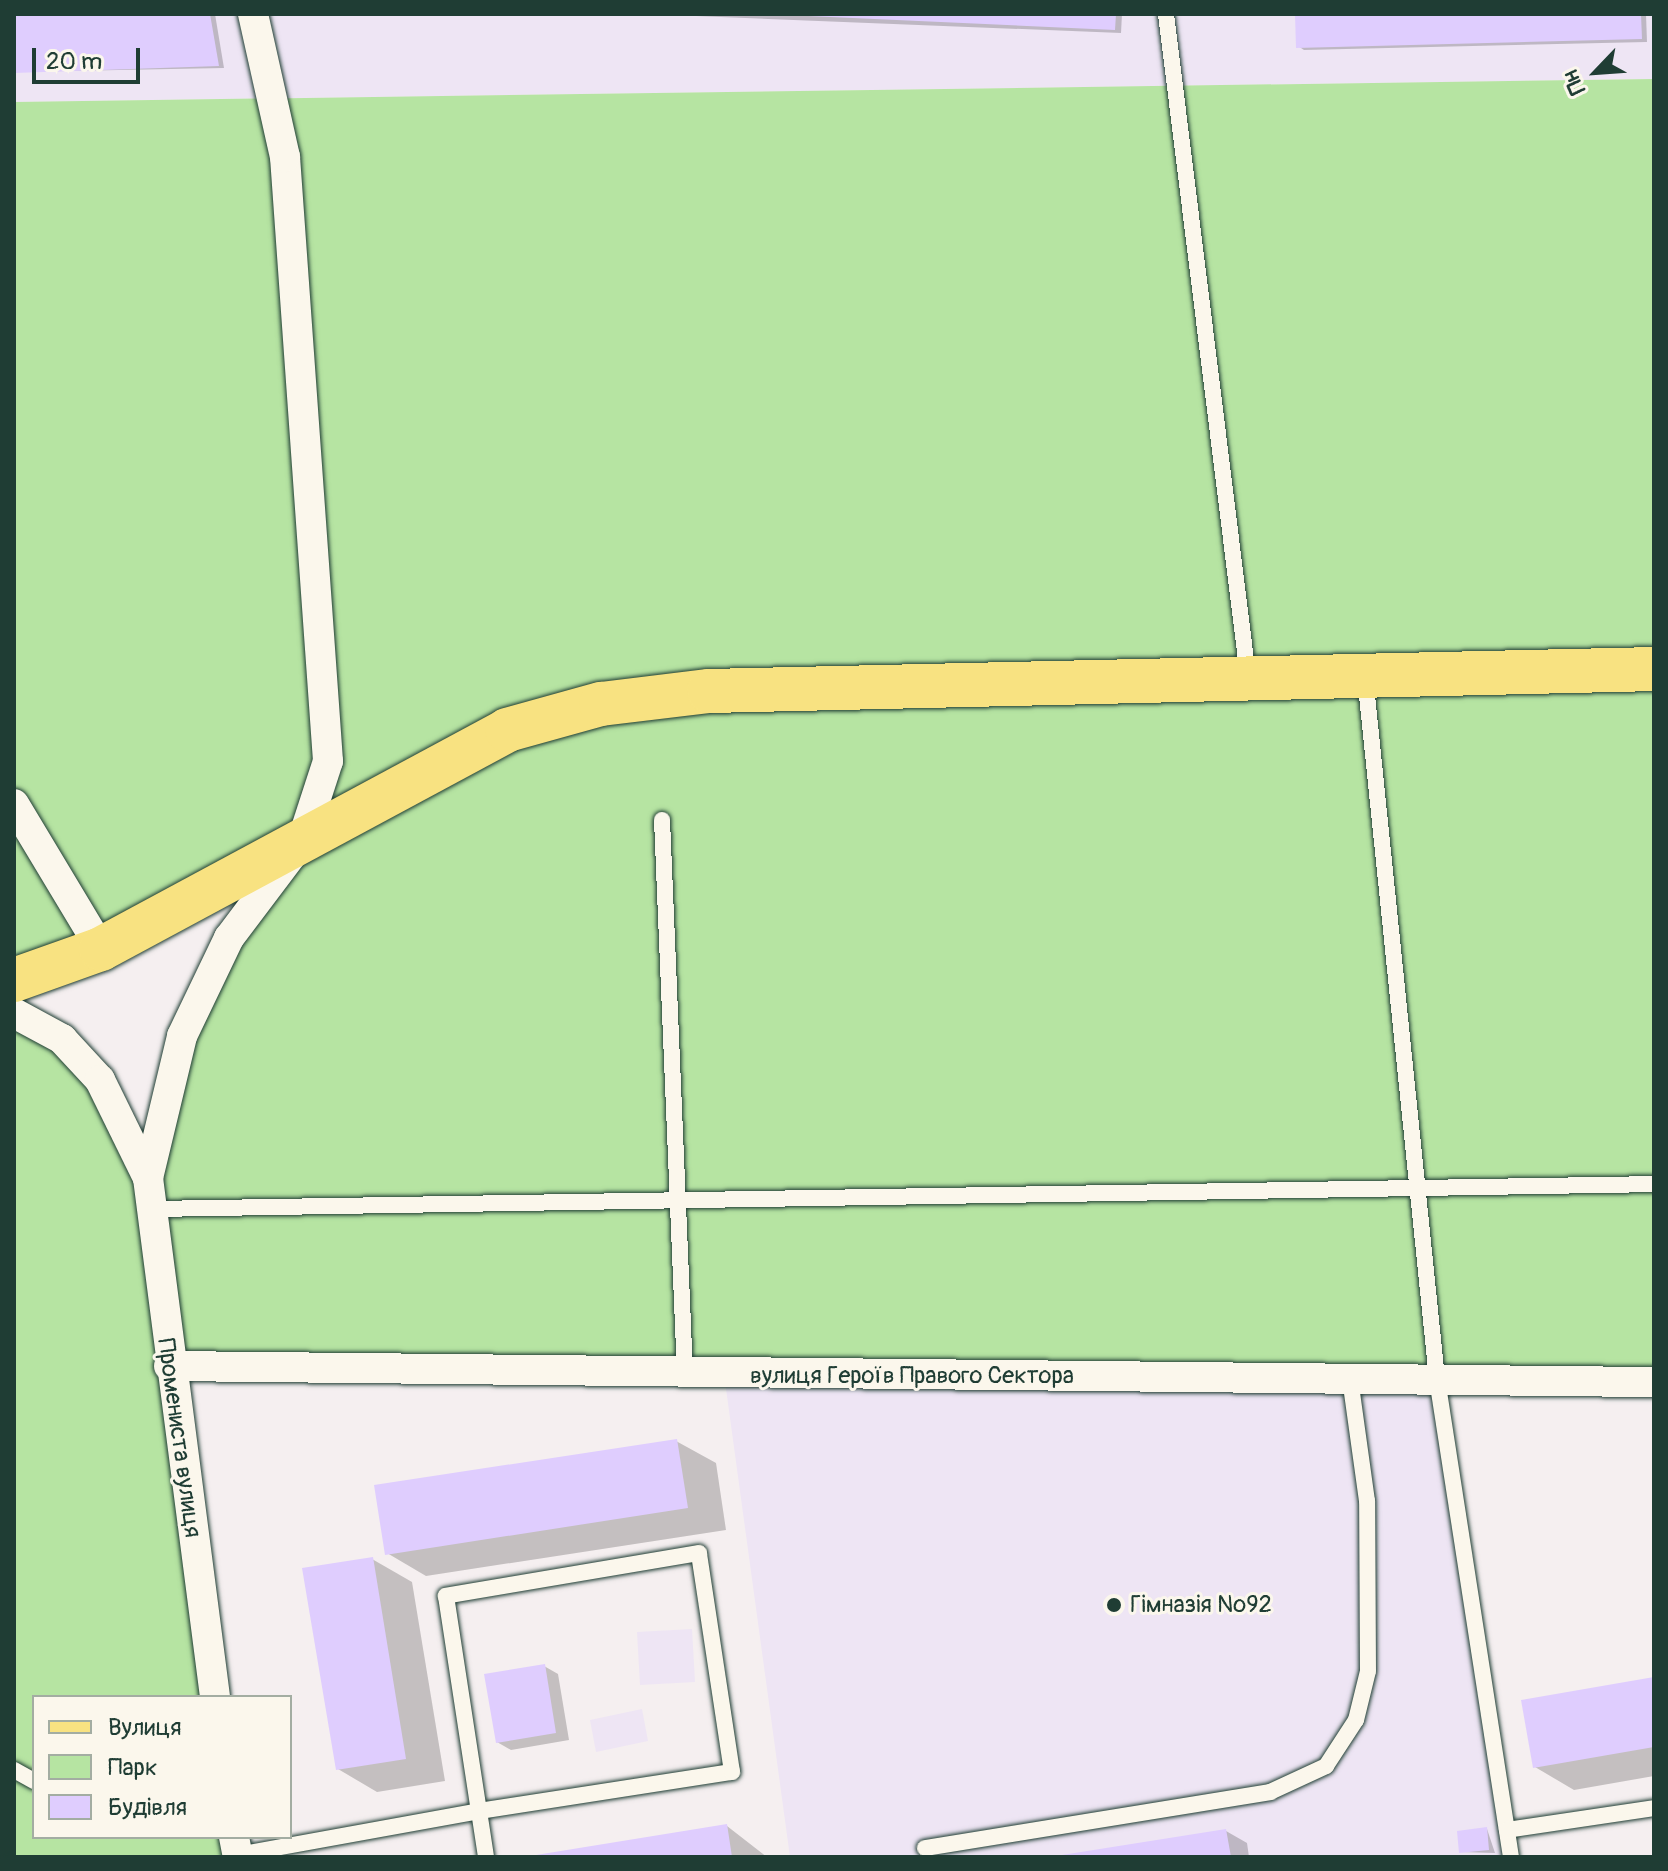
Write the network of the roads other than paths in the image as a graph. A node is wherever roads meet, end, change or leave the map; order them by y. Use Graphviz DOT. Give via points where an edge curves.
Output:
graph roads {
  1 [pos="253,14"];
  2 [pos="1166,14"];
  3 [pos="1654,669"];
  4 [pos="1365,674"];
  5 [pos="1248,676"];
  6 [pos="14,804"];
  7 [pos="662,820"];
  8 [pos="302,841"];
  9 [pos="101,949"];
  10 [pos="14,980"];
  11 [pos="14,1013"];
  12 [pos="148,1178"];
  13 [pos="1654,1184"];
  14 [pos="1416,1187"];
  15 [pos="678,1197"];
  16 [pos="152,1209"];
  17 [pos="169,1366"];
  18 [pos="685,1374"];
  19 [pos="1350,1379"];
  20 [pos="1437,1379"];
  21 [pos="1654,1382"];
  22 [pos="215,1695"];
  23 [pos="14,1770"];
  24 [pos="32,1780"];
  25 [pos="1654,1808"];
  26 [pos="479,1811"];
  27 [pos="1507,1830"];
  28 [pos="925,1848"];
  29 [pos="236,1850"];
  30 [pos="486,1857"];
  31 [pos="1511,1857"];
  1 -- 8 [label="street, Промениста вулиця" via="285,157 328,761"];
  2 -- 5 [label="lane"];
  3 -- 4 [label="main road"];
  4 -- 5 [label="main road"];
  4 -- 14 [label="lane"];
  5 -- 8 [label="main road" via="709,691 601,704 507,730"];
  6 -- 9 [label="street"];
  7 -- 15 [label="lane"];
  8 -- 9 [label="main road"];
  8 -- 12 [label="street, Промениста вулиця" via="229,938 182,1036"];
  9 -- 10 [label="main road"];
  11 -- 12 [label="street, Промениста вулиця" via="62,1039 100,1080"];
  12 -- 16 [label="street, Промениста вулиця"];
  13 -- 14 [label="lane"];
  14 -- 15 [label="lane"];
  14 -- 20 [label="lane"];
  15 -- 16 [label="lane"];
  15 -- 18 [label="lane"];
  16 -- 17 [label="street, Промениста вулиця"];
  17 -- 18 [label="street, вулиця Героїв Правого Сектора"];
  17 -- 22 [label="street, Промениста вулиця"];
  18 -- 19 [label="street, вулиця Героїв Правого Сектора"];
  19 -- 20 [label="street, вулиця Героїв Правого Сектора"];
  19 -- 28 [label="lane" via="1367,1501 1368,1671 1356,1720 1326,1766 1270,1792"];
  20 -- 21 [label="street, вулиця Героїв Правого Сектора"];
  20 -- 27 [label="lane"];
  23 -- 24 [label="lane"];
  25 -- 27 [label="lane"];
  26 -- 26 [label="lane" via="446,1596 699,1553 732,1772"];
  26 -- 29 [label="lane"];
  26 -- 30 [label="lane"];
  27 -- 31 [label="lane"];
}
